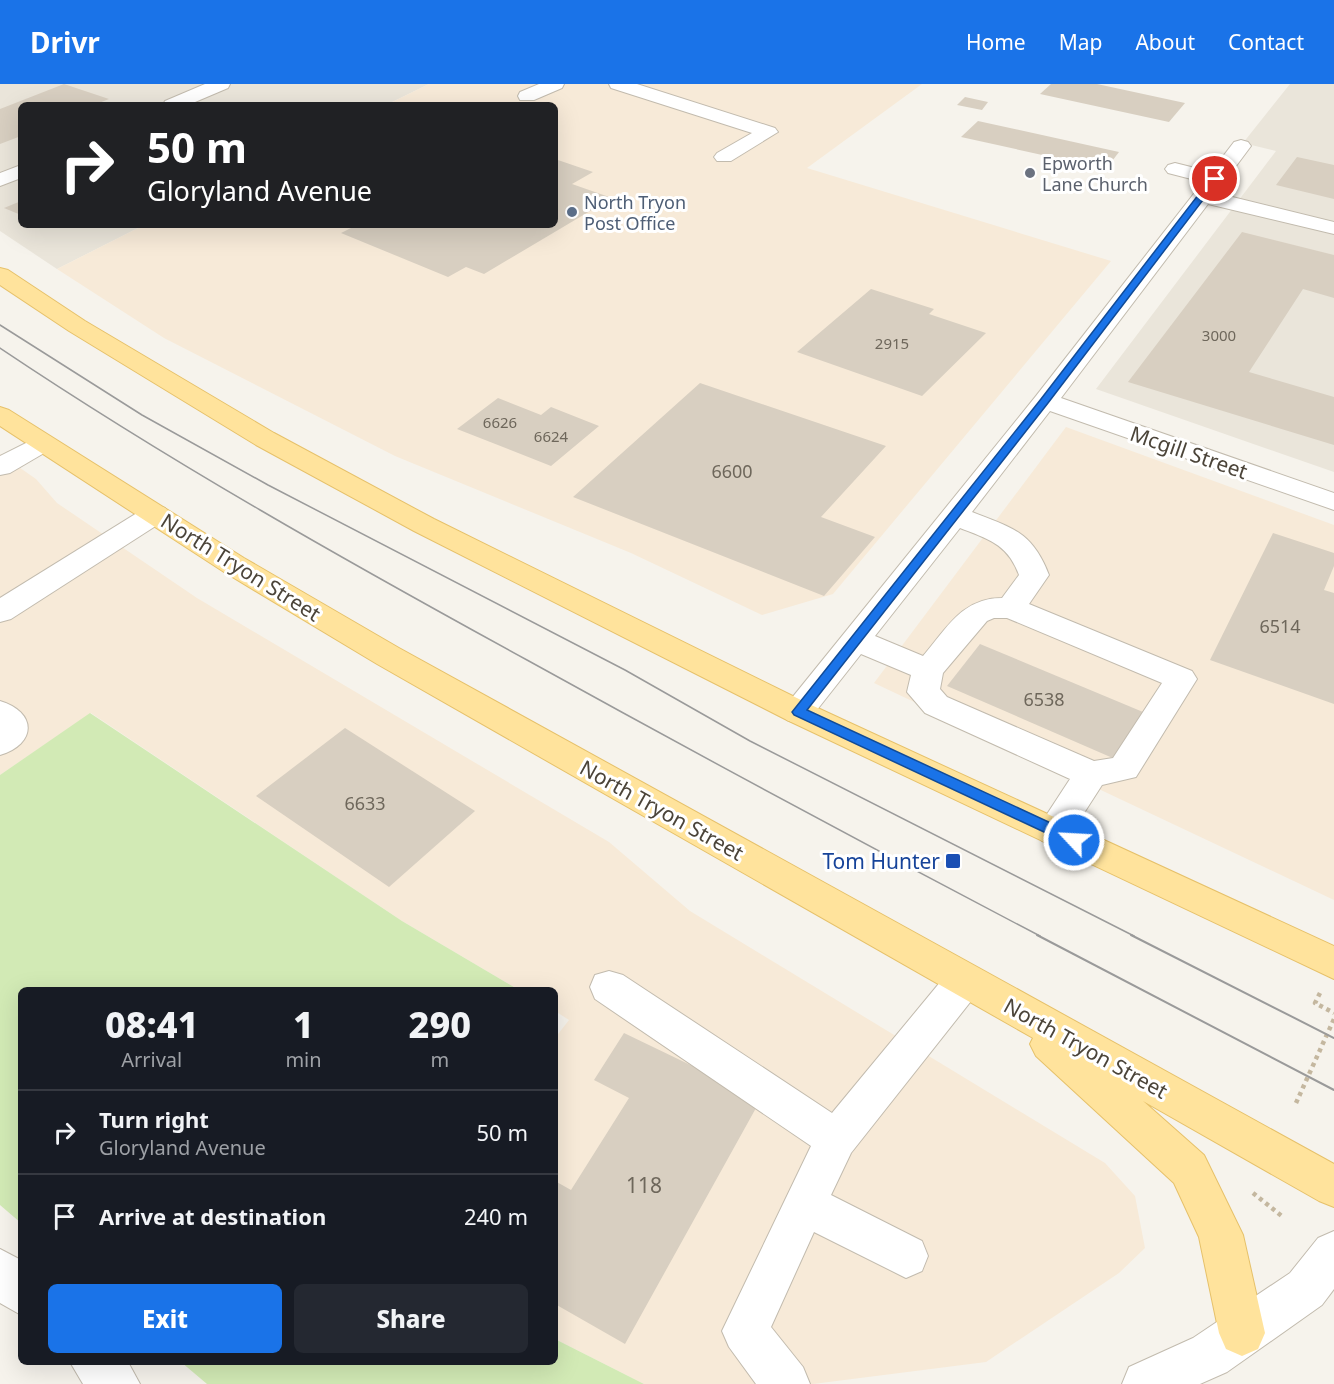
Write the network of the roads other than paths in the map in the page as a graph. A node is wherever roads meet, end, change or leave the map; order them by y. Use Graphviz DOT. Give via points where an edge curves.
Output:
graph roads {
  1 [pos="221,84"];
  2 [pos="555,84"];
  3 [pos="618,84"];
  4 [pos="527,96"];
  5 [pos="179,102"];
  6 [pos="1241,146"];
  7 [pos="724,157"];
  8 [pos="1175,169"];
  9 [pos="18,172"];
  10 [pos="0,180"];
  11 [pos="1208,188"];
  12 [pos="1334,228"];
  13 [pos="0,275"];
  14 [pos="1044,401"];
  15 [pos="0,415"];
  16 [pos="42,444"];
  17 [pos="0,467"];
  18 [pos="1334,502"];
  19 [pos="155,514"];
  20 [pos="953,515"];
  21 [pos="1011,608"];
  22 [pos="0,612"];
  23 [pos="855,640"];
  24 [pos="928,670"];
  25 [pos="798,712"];
  26 [pos="0,713"];
  27 [pos="0,743"];
  28 [pos="1091,774"];
  29 [pos="1054,831"];
  30 [pos="1334,963"];
  31 [pos="964,980"];
  32 [pos="609,987"];
  33 [pos="1004,1002"];
  34 [pos="836,1139"];
  35 [pos="1334,1187"];
  36 [pos="804,1204"];
  37 [pos="1334,1253"];
  38 [pos="906,1256"];
  39 [pos="0,1271"];
  40 [pos="18,1289"];
  41 [pos="1242,1333"];
  42 [pos="97,1365"];
  43 [pos="116,1384"];
  44 [pos="786,1384"];
  45 [pos="1146,1384"];
  1 -- 5 [label="street"];
  2 -- 4 [label="street"];
  3 -- 7 [label="street" via="768,132"];
  6 -- 11 [label="street"];
  8 -- 11 [label="street"];
  9 -- 10 [label="street"];
  11 -- 12 [label="street"];
  11 -- 14 [label="street"];
  13 -- 25 [label="main road" via="87,332 294,455 424,525"];
  14 -- 18 [label="street, Mcgill Street"];
  14 -- 20 [label="street"];
  15 -- 16 [label="main road, North Tryon Street"];
  16 -- 17 [label="street"];
  16 -- 19 [label="main road, North Tryon Street"];
  19 -- 22 [label="street"];
  19 -- 31 [label="main road, North Tryon Street" via="399,662"];
  20 -- 21 [label="street" via="1004,535 1026,553 1034,574"];
  20 -- 23 [label="street"];
  21 -- 24 [label="street" via="990,608 976,614"];
  21 -- 28 [label="street" via="1181,679 1124,768"];
  23 -- 24 [label="street"];
  23 -- 25 [label="street"];
  24 -- 28 [label="street" via="923,692 936,705"];
  25 -- 29 [label="main road"];
  26 -- 27 [label="street" via="12,723 10,736"];
  28 -- 29 [label="street"];
  29 -- 30 [label="main road"];
  31 -- 33 [label="main road, North Tryon Street"];
  31 -- 34 [label="street"];
  32 -- 34 [label="street"];
  33 -- 35 [label="main road, North Tryon Street"];
  33 -- 41 [label="main road" via="1189,1168 1221,1235"];
  34 -- 36 [label="street"];
  36 -- 38 [label="street"];
  36 -- 44 [label="street" via="745,1331"];
  37 -- 41 [label="street" via="1306,1288"];
  39 -- 40 [label="street"];
  41 -- 45 [label="street" via="1210,1355"];
  42 -- 43 [label="street"];
}
